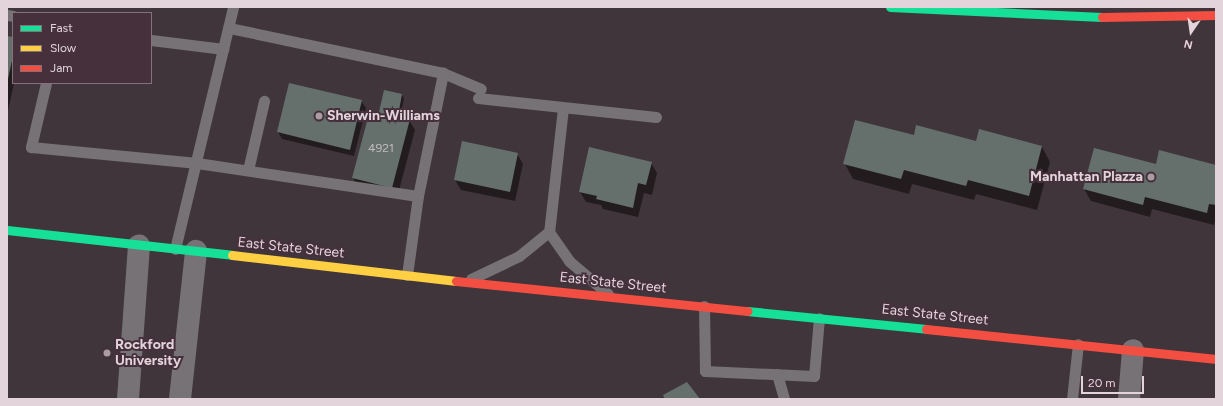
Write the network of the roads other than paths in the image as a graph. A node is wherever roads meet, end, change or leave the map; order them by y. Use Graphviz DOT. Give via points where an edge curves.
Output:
graph roads {
  1 [pos="234,7"];
  2 [pos="890,7"];
  3 [pos="1216,16"];
  4 [pos="229,28"];
  5 [pos="152,40"];
  6 [pos="223,49"];
  7 [pos="443,74"];
  8 [pos="46,84"];
  9 [pos="264,101"];
  10 [pos="563,108"];
  11 [pos="656,117"];
  12 [pos="197,163"];
  13 [pos="248,170"];
  14 [pos="418,196"];
  15 [pos="7,230"];
  16 [pos="549,232"];
  17 [pos="139,245"];
  18 [pos="185,250"];
  19 [pos="407,275"];
  20 [pos="466,282"];
  21 [pos="612,297"];
  22 [pos="704,306"];
  23 [pos="819,318"];
  24 [pos="1078,344"];
  25 [pos="1133,350"];
  26 [pos="1216,359"];
  27 [pos="777,374"];
  28 [pos="128,399"];
  29 [pos="180,399"];
  30 [pos="784,399"];
  31 [pos="1072,399"];
  32 [pos="1129,399"];
  1 -- 4 [label="lane"];
  2 -- 3 [label="main road" via="1069,16"];
  4 -- 6 [label="lane"];
  4 -- 7 [label="lane"];
  5 -- 6 [label="lane"];
  6 -- 12 [label="lane"];
  7 -- 10 [label="lane" via="479,93"];
  7 -- 14 [label="lane"];
  8 -- 12 [label="lane" via="31,148"];
  9 -- 13 [label="lane"];
  10 -- 11 [label="lane"];
  10 -- 16 [label="lane"];
  12 -- 13 [label="lane"];
  12 -- 18 [label="lane"];
  13 -- 14 [label="lane"];
  14 -- 19 [label="lane"];
  15 -- 17 [label="main road, East State Street"];
  16 -- 20 [label="lane" via="519,256"];
  16 -- 21 [label="lane" via="569,260"];
  17 -- 18 [label="main road, East State Street"];
  17 -- 28 [label="street"];
  18 -- 19 [label="main road, East State Street"];
  18 -- 29 [label="street"];
  19 -- 20 [label="main road, East State Street"];
  20 -- 21 [label="main road, East State Street"];
  21 -- 22 [label="main road, East State Street"];
  22 -- 23 [label="main road, East State Street"];
  22 -- 27 [label="lane" via="705,371"];
  23 -- 24 [label="main road, East State Street"];
  23 -- 27 [label="lane" via="814,376"];
  24 -- 25 [label="main road, East State Street"];
  24 -- 31 [label="lane"];
  25 -- 26 [label="main road, East State Street"];
  25 -- 32 [label="street"];
  27 -- 30 [label="lane"];
}
